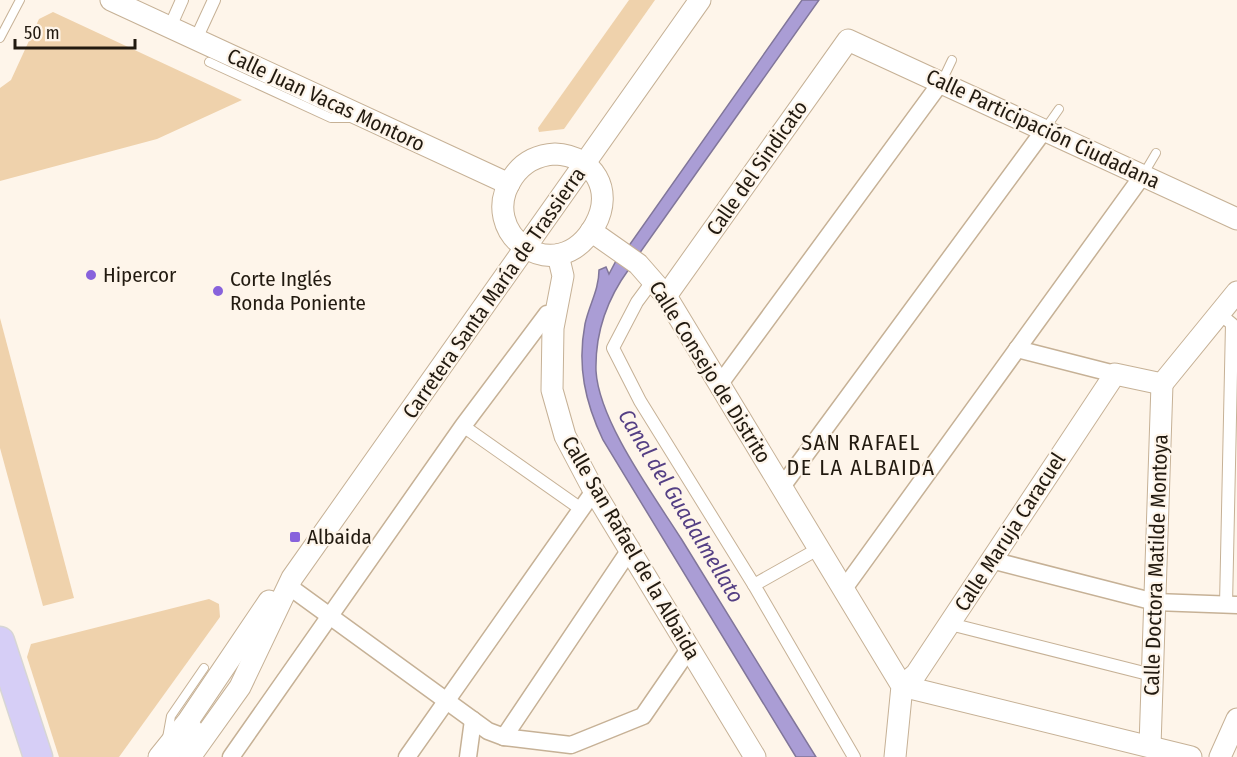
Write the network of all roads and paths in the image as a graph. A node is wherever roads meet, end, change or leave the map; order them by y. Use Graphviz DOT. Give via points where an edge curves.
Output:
graph roads {
  1 [pos="20,0"];
  2 [pos="111,0"];
  3 [pos="182,0"];
  4 [pos="214,0"];
  5 [pos="700,0"];
  6 [pos="4,18"];
  7 [pos="170,27"];
  8 [pos="0,38"];
  9 [pos="196,39"];
  10 [pos="848,40"];
  11 [pos="952,60"];
  12 [pos="210,62"];
  13 [pos="942,81"];
  14 [pos="1059,108"];
  15 [pos="362,117"];
  16 [pos="1045,129"];
  17 [pos="1156,153"];
  18 [pos="585,163"];
  19 [pos="1143,176"];
  20 [pos="509,184"];
  21 [pos="1237,219"];
  22 [pos="591,231"];
  23 [pos="525,248"];
  24 [pos="558,255"];
  25 [pos="660,287"];
  26 [pos="1237,292"];
  27 [pos="1220,314"];
  28 [pos="555,316"];
  29 [pos="1017,349"];
  30 [pos="1115,374"];
  31 [pos="1162,384"];
  32 [pos="719,386"];
  33 [pos="463,426"];
  34 [pos="782,488"];
  35 [pos="594,491"];
  36 [pos="581,509"];
  37 [pos="631,548"];
  38 [pos="818,549"];
  39 [pos="991,560"];
  40 [pos="288,585"];
  41 [pos="754,585"];
  42 [pos="843,590"];
  43 [pos="1155,602"];
  44 [pos="1232,605"];
  45 [pos="330,616"];
  46 [pos="950,624"];
  47 [pos="0,641"];
  48 [pos="689,650"];
  49 [pos="0,666"];
  50 [pos="204,668"];
  51 [pos="1152,675"];
  52 [pos="225,684"];
  53 [pos="902,686"];
  54 [pos="446,699"];
  55 [pos="1237,719"];
  56 [pos="473,720"];
  57 [pos="504,737"];
  58 [pos="1150,746"];
  59 [pos="167,754"];
  60 [pos="23,757"];
  61 [pos="38,757"];
  62 [pos="190,757"];
  63 [pos="231,757"];
  64 [pos="406,757"];
  65 [pos="468,757"];
  66 [pos="755,757"];
  67 [pos="854,757"];
  68 [pos="895,757"];
  69 [pos="1191,757"];
  70 [pos="1220,757"];
  1 -- 6 [label="lane"];
  2 -- 7 [label="street, Calle Juan Vacas Montoro"];
  3 -- 7 [label="street"];
  4 -- 9 [label="street"];
  5 -- 18 [label="street, Carretera Santa María de Trassierra"];
  6 -- 8 [label="lane"];
  7 -- 9 [label="street, Calle Juan Vacas Montoro"];
  9 -- 15 [label="street, Calle Juan Vacas Montoro"];
  10 -- 13 [label="street, Calle Participación Ciudadana"];
  10 -- 25 [label="street, Calle del Sindicato"];
  11 -- 13 [label="lane"];
  12 -- 15 [label="lane" via="331,118"];
  13 -- 16 [label="street, Calle Participación Ciudadana"];
  13 -- 32 [label="street"];
  14 -- 16 [label="lane"];
  15 -- 20 [label="street, Calle Juan Vacas Montoro"];
  16 -- 19 [label="street, Calle Participación Ciudadana"];
  16 -- 34 [label="street"];
  17 -- 19 [label="lane"];
  18 -- 20 [label="street" via="567,155 544,155 523,166"];
  18 -- 22 [label="street" via="598,177 602,191 599,214"];
  18 -- 23 [label="street, Carretera Santa María de Trassierra"];
  19 -- 21 [label="street, Calle Participación Ciudadana"];
  19 -- 29 [label="street"];
  20 -- 23 [label="street" via="504,204 507,224"];
  22 -- 24 [label="street" via="579,244"];
  22 -- 25 [label="street, Calle Consejo de Distrito" via="638,264"];
  23 -- 24 [label="street" via="537,255"];
  23 -- 40 [label="street, Carretera Santa María de Trassierra"];
  24 -- 28 [label="street, Calle San Rafael de la Albaida" via="563,276"];
  25 -- 32 [label="street, Calle Consejo de Distrito"];
  25 -- 41 [label="street" via="637,302 613,348 640,401"];
  26 -- 27 [label="street"];
  27 -- 31 [label="street"];
  27 -- 44 [label="street" via="1232,324"];
  28 -- 33 [label="street" via="547,314"];
  28 -- 35 [label="street, Calle San Rafael de la Albaida" via="552,379 556,413"];
  29 -- 30 [label="street"];
  29 -- 42 [label="street"];
  30 -- 31 [label="street"];
  30 -- 39 [label="street, Calle Maruja Caracuel"];
  31 -- 43 [label="street, Calle Doctora Matilde Montoya"];
  32 -- 34 [label="street, Calle Consejo de Distrito"];
  33 -- 36 [label="street"];
  33 -- 45 [label="street"];
  34 -- 38 [label="street, Calle Consejo de Distrito"];
  35 -- 36 [label="street"];
  35 -- 37 [label="street, Calle San Rafael de la Albaida"];
  36 -- 54 [label="street"];
  37 -- 48 [label="street, Calle San Rafael de la Albaida"];
  37 -- 57 [label="street"];
  38 -- 41 [label="street"];
  38 -- 42 [label="street, Calle Consejo de Distrito"];
  39 -- 43 [label="street"];
  39 -- 46 [label="street, Calle Maruja Caracuel"];
  40 -- 45 [label="street"];
  40 -- 59 [label="street" via="270,600"];
  40 -- 62 [label="street" via="240,687"];
  41 -- 67 [label="street"];
  42 -- 53 [label="street, Calle Consejo de Distrito"];
  43 -- 44 [label="street"];
  43 -- 51 [label="street, Calle Doctora Matilde Montoya"];
  45 -- 54 [label="street"];
  45 -- 63 [label="street"];
  46 -- 51 [label="street"];
  46 -- 53 [label="street, Calle Maruja Caracuel" via="916,674"];
  47 -- 61 [label="highway"];
  48 -- 57 [label="street" via="643,716 572,745"];
  48 -- 66 [label="street, Calle San Rafael de la Albaida"];
  49 -- 60 [label="highway"];
  50 -- 59 [label="lane" via="171,716"];
  51 -- 58 [label="street, Calle Doctora Matilde Montoya"];
  52 -- 59 [label="lane"];
  53 -- 58 [label="street"];
  53 -- 68 [label="street"];
  54 -- 56 [label="street"];
  54 -- 64 [label="street"];
  55 -- 70 [label="street"];
  56 -- 57 [label="street"];
  56 -- 65 [label="street"];
  58 -- 69 [label="street"];
}
